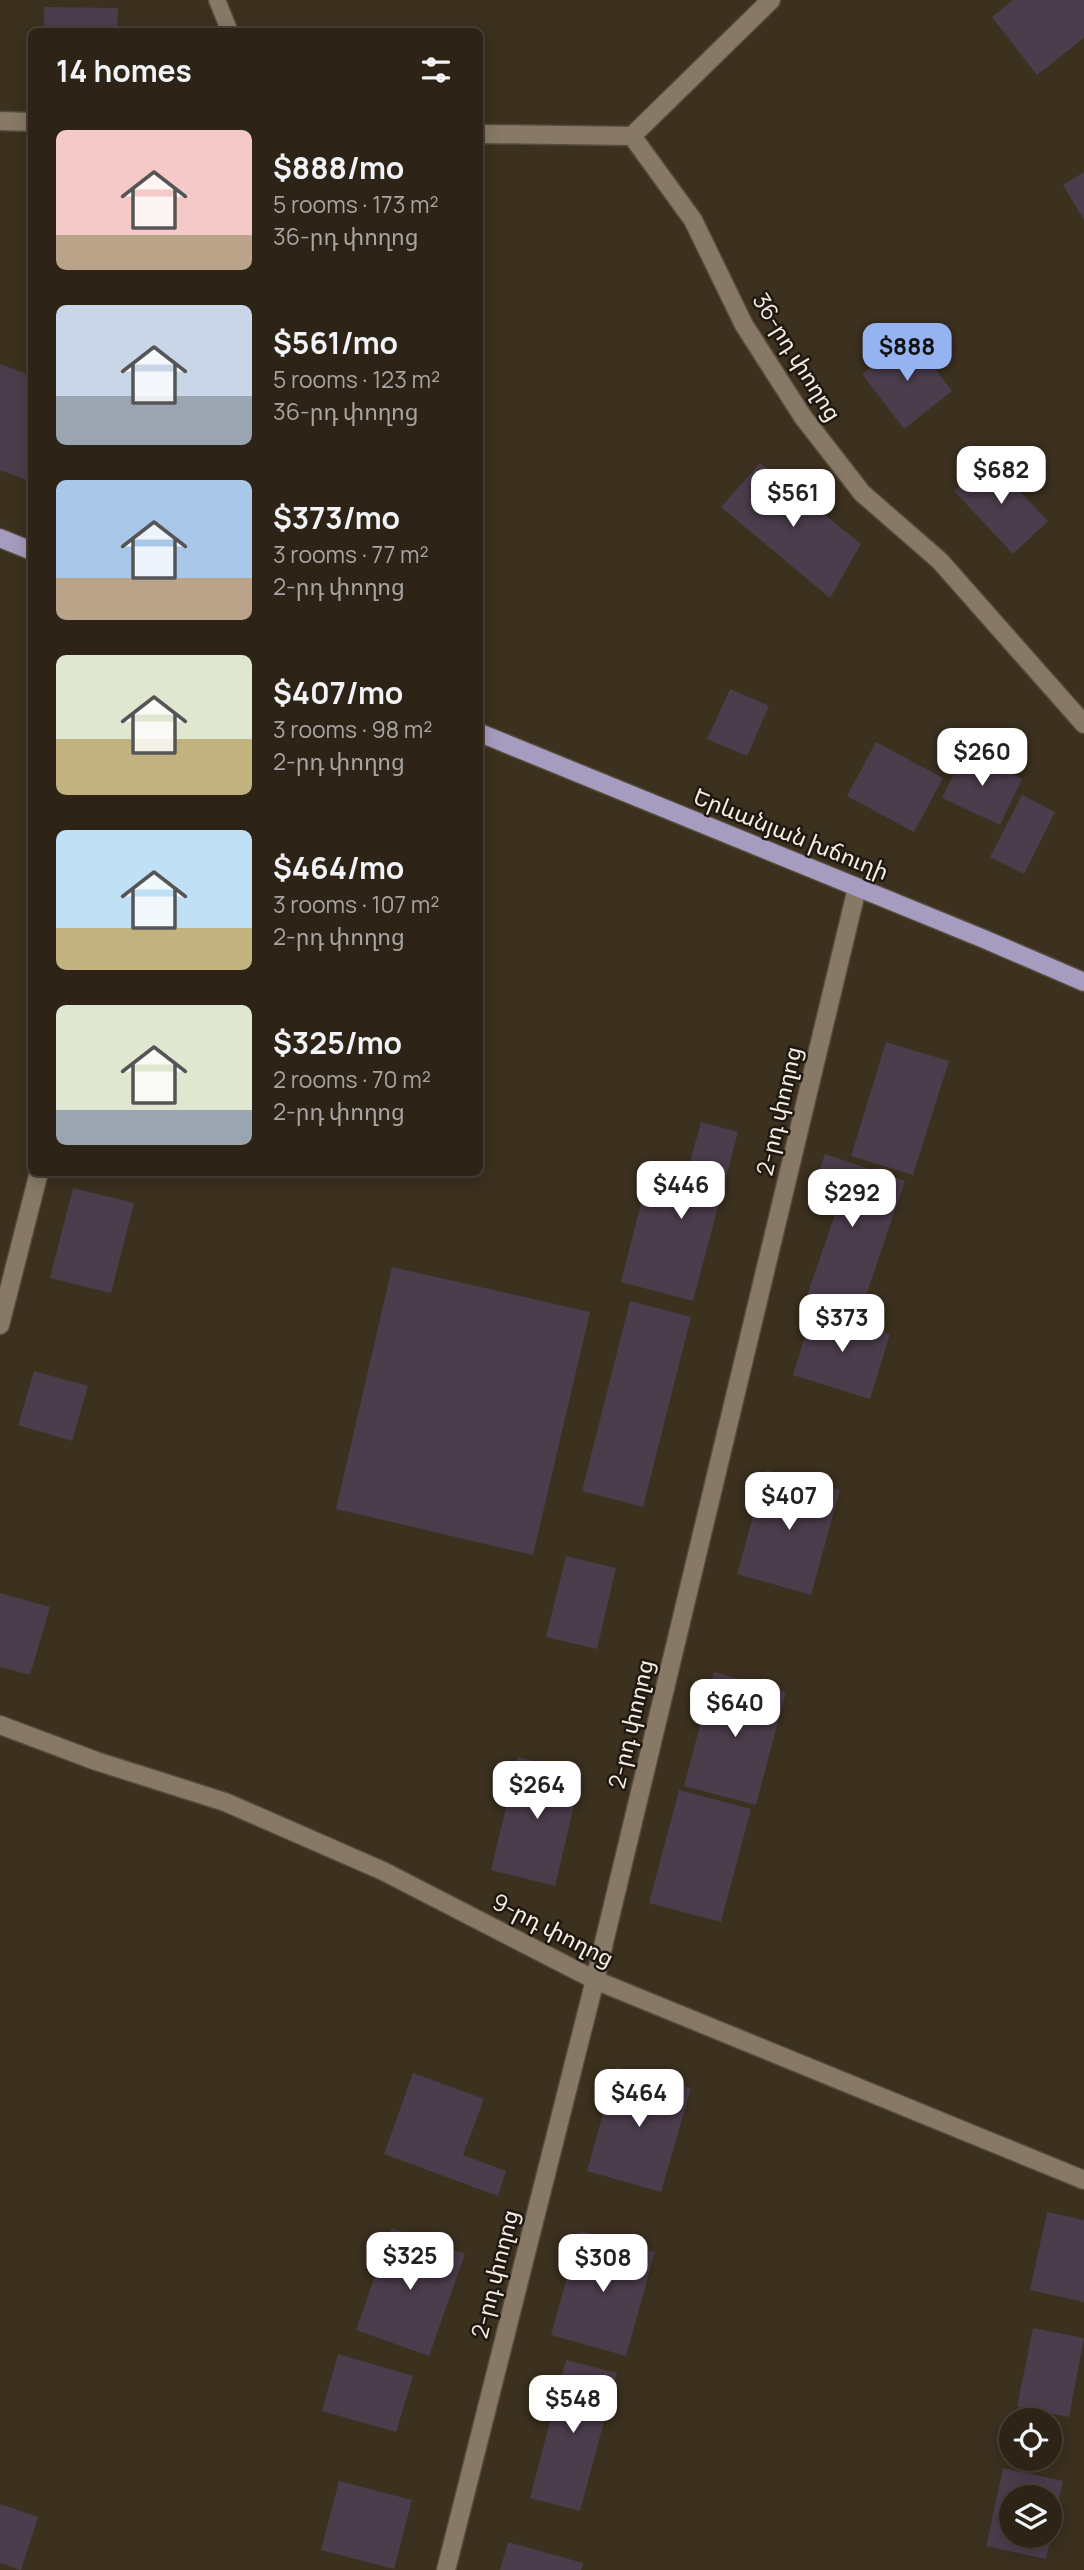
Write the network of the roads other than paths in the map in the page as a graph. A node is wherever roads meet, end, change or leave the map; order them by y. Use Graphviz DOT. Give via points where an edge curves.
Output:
graph roads {
  1 [pos="218,0"];
  2 [pos="771,0"];
  3 [pos="228,28"];
  4 [pos="0,121"];
  5 [pos="28,122"];
  6 [pos="483,134"];
  7 [pos="632,136"];
  8 [pos="0,538"];
  9 [pos="28,549"];
  10 [pos="1084,724"];
  11 [pos="483,734"];
  12 [pos="858,888"];
  13 [pos="1084,982"];
  14 [pos="38,1176"];
  15 [pos="0,1325"];
  16 [pos="0,1726"];
  17 [pos="595,1980"];
  18 [pos="1084,2180"];
  19 [pos="446,2570"];
  1 -- 3 [label="lane"];
  2 -- 7 [label="street"];
  4 -- 5 [label="street"];
  6 -- 7 [label="street"];
  7 -- 10 [label="street, 36-րդ փողոց" via="693,220 744,325 803,417 862,493 940,561"];
  8 -- 9 [label="main road"];
  11 -- 12 [label="main road, Երևանյան խճուղի"];
  12 -- 13 [label="main road, Երևանյան խճուղի"];
  12 -- 17 [label="street, 2-րդ փողոց"];
  14 -- 15 [label="street"];
  16 -- 17 [label="street, 9-րդ փողոց" via="225,1802 383,1871"];
  17 -- 18 [label="street, 9-րդ փողոց"];
  17 -- 19 [label="street, 2-րդ փողոց"];
}
